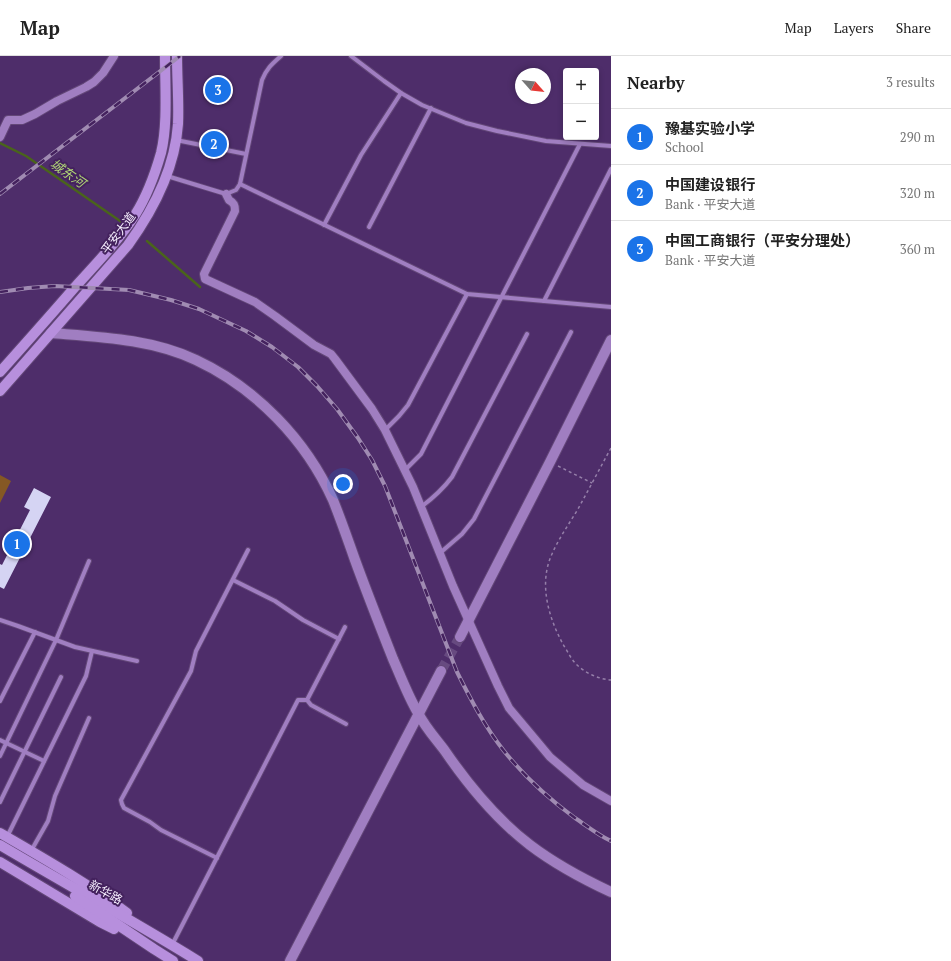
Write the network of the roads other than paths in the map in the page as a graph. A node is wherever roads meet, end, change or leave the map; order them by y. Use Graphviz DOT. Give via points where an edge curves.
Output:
graph roads {
  1 [pos="114,56"];
  2 [pos="165,56"];
  3 [pos="177,56"];
  4 [pos="281,56"];
  5 [pos="351,56"];
  6 [pos="401,93"];
  7 [pos="431,108"];
  8 [pos="0,137"];
  9 [pos="176,140"];
  10 [pos="580,144"];
  11 [pos="611,146"];
  12 [pos="246,154"];
  13 [pos="611,169"];
  14 [pos="166,176"];
  15 [pos="240,184"];
  16 [pos="226,194"];
  17 [pos="324,225"];
  18 [pos="369,227"];
  19 [pos="467,294"];
  20 [pos="502,297"];
  21 [pos="544,301"];
  22 [pos="611,307"];
  23 [pos="571,332"];
  24 [pos="51,333"];
  25 [pos="527,334"];
  26 [pos="611,340"];
  27 [pos="0,372"];
  28 [pos="0,391"];
  29 [pos="385,430"];
  30 [pos="405,470"];
  31 [pos="421,507"];
  32 [pos="248,550"];
  33 [pos="440,553"];
  34 [pos="90,561"];
  35 [pos="233,580"];
  36 [pos="0,620"];
  37 [pos="468,620"];
  38 [pos="345,627"];
  39 [pos="35,632"];
  40 [pos="460,637"];
  41 [pos="339,639"];
  42 [pos="56,640"];
  43 [pos="92,651"];
  44 [pos="137,661"];
  45 [pos="441,671"];
  46 [pos="61,677"];
  47 [pos="307,700"];
  48 [pos="0,701"];
  49 [pos="418,714"];
  50 [pos="89,718"];
  51 [pos="346,724"];
  52 [pos="0,740"];
  53 [pos="6,743"];
  54 [pos="24,752"];
  55 [pos="0,756"];
  56 [pos="44,761"];
  57 [pos="611,801"];
  58 [pos="0,802"];
  59 [pos="4,835"];
  60 [pos="0,846"];
  61 [pos="0,851"];
  62 [pos="31,852"];
  63 [pos="216,858"];
  64 [pos="0,862"];
  65 [pos="63,886"];
  66 [pos="611,892"];
  67 [pos="160,938"];
  68 [pos="172,945"];
  69 [pos="154,949"];
  70 [pos="173,961"];
  71 [pos="198,961"];
  72 [pos="290,961"];
  1 -- 8 [label="street" via="94,82 22,120 8,120"];
  2 -- 27 [label="main road, 平安大道" via="163,138 154,176 145,197 136,214 114,243"];
  3 -- 9 [label="main road, 平安大道"];
  4 -- 12 [label="lane" via="266,71 262,80"];
  5 -- 6 [label="lane"];
  6 -- 7 [label="lane"];
  6 -- 17 [label="lane" via="361,155"];
  7 -- 10 [label="lane" via="466,123 497,131 546,141"];
  7 -- 18 [label="lane"];
  9 -- 12 [label="lane"];
  9 -- 14 [label="main road, 平安大道"];
  10 -- 11 [label="lane"];
  10 -- 20 [label="lane"];
  12 -- 15 [label="lane"];
  13 -- 21 [label="lane"];
  14 -- 16 [label="lane"];
  14 -- 24 [label="main road, 平安大道" via="145,220 128,245"];
  15 -- 16 [label="lane" via="236,190"];
  15 -- 17 [label="lane"];
  16 -- 29 [label="street" via="234,204 235,211 204,274 205,279 255,302 314,345 331,354"];
  17 -- 19 [label="lane"];
  19 -- 20 [label="lane"];
  19 -- 29 [label="lane" via="408,405"];
  20 -- 21 [label="lane"];
  20 -- 30 [label="lane" via="420,454"];
  21 -- 22 [label="lane"];
  23 -- 33 [label="lane" via="474,519 462,534"];
  24 -- 28 [label="main road, 平安大道"];
  24 -- 49 [label="street" via="142,343 187,356 241,386 281,423 308,456 333,500 374,614"];
  25 -- 31 [label="lane" via="452,477"];
  26 -- 37 [label="street"];
  29 -- 30 [label="street"];
  30 -- 31 [label="street"];
  31 -- 33 [label="street"];
  32 -- 35 [label="lane"];
  33 -- 37 [label="street"];
  34 -- 42 [label="lane"];
  35 -- 41 [label="lane" via="275,601 303,620"];
  35 -- 63 [label="lane" via="196,651 191,671 121,800 124,808"];
  36 -- 39 [label="lane"];
  37 -- 40 [label="street"];
  37 -- 57 [label="street" via="509,708 550,757 583,785"];
  38 -- 41 [label="lane"];
  39 -- 42 [label="lane"];
  39 -- 48 [label="lane"];
  41 -- 47 [label="lane"];
  42 -- 43 [label="lane"];
  42 -- 53 [label="lane"];
  43 -- 44 [label="lane"];
  43 -- 56 [label="lane" via="86,676"];
  45 -- 49 [label="street"];
  46 -- 54 [label="lane"];
  47 -- 51 [label="lane" via="311,705"];
  47 -- 63 [label="lane" via="298,700"];
  49 -- 66 [label="street" via="463,777 508,827 557,864"];
  49 -- 72 [label="street"];
  50 -- 62 [label="lane" via="55,796 48,821"];
  52 -- 53 [label="lane"];
  53 -- 54 [label="lane"];
  53 -- 55 [label="lane"];
  54 -- 56 [label="lane"];
  54 -- 58 [label="lane"];
  56 -- 59 [label="lane"];
  59 -- 62 [label="main road"];
  60 -- 65 [label="main road, 新华路"];
  61 -- 65 [label="main road, 新华路"];
  62 -- 67 [label="main road" via="111,901"];
  63 -- 68 [label="lane"];
  64 -- 69 [label="main road" via="100,922"];
  65 -- 67 [label="main road, 新华路"];
  65 -- 69 [label="main road, 新华路"];
  67 -- 68 [label="main road, 新华路"];
  68 -- 71 [label="main road, 新华路"];
  69 -- 70 [label="main road, 新华路"];
}
